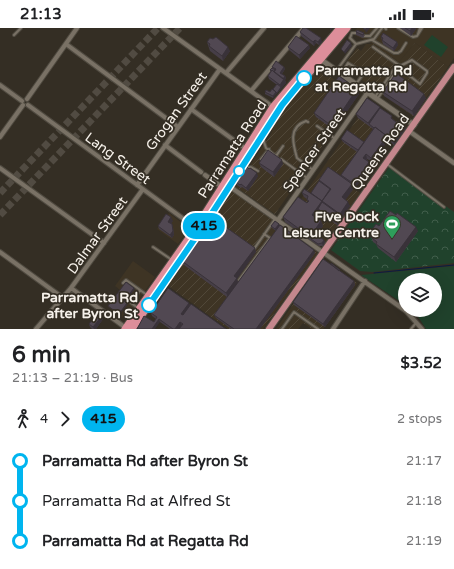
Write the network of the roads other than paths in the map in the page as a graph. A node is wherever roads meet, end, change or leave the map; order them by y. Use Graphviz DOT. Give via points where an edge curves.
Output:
graph roads {
  1 [pos="20,28"];
  2 [pos="77,28"];
  3 [pos="163,28"];
  4 [pos="304,28"];
  5 [pos="340,28"];
  6 [pos="347,28"];
  7 [pos="377,28"];
  8 [pos="384,28"];
  9 [pos="398,28"];
  10 [pos="421,28"];
  11 [pos="262,29"];
  12 [pos="14,35"];
  13 [pos="372,40"];
  14 [pos="406,42"];
  15 [pos="66,44"];
  16 [pos="356,44"];
  17 [pos="373,47"];
  18 [pos="320,59"];
  19 [pos="400,66"];
  20 [pos="454,67"];
  21 [pos="220,69"];
  22 [pos="400,70"];
  23 [pos="339,72"];
  24 [pos="226,73"];
  25 [pos="356,84"];
  26 [pos="0,85"];
  27 [pos="251,91"];
  28 [pos="368,92"];
  29 [pos="376,98"];
  30 [pos="24,104"];
  31 [pos="273,108"];
  32 [pos="191,109"];
  33 [pos="308,122"];
  34 [pos="414,124"];
  35 [pos="268,125"];
  36 [pos="317,126"];
  37 [pos="178,127"];
  38 [pos="409,131"];
  39 [pos="0,137"];
  40 [pos="335,139"];
  41 [pos="165,146"];
  42 [pos="283,146"];
  43 [pos="246,149"];
  44 [pos="268,149"];
  45 [pos="276,156"];
  46 [pos="261,159"];
  47 [pos="454,163"];
  48 [pos="386,164"];
  49 [pos="242,166"];
  50 [pos="0,168"];
  51 [pos="258,171"];
  52 [pos="314,171"];
  53 [pos="201,172"];
  54 [pos="205,175"];
  55 [pos="308,179"];
  56 [pos="137,185"];
  57 [pos="226,186"];
  58 [pos="143,189"];
  59 [pos="444,207"];
  60 [pos="277,219"];
  61 [pos="196,228"];
  62 [pos="264,234"];
  63 [pos="104,243"];
  64 [pos="153,247"];
  65 [pos="254,249"];
  66 [pos="0,252"];
  67 [pos="324,252"];
  68 [pos="173,261"];
  69 [pos="240,280"];
  70 [pos="365,281"];
  71 [pos="124,283"];
  72 [pos="71,288"];
  73 [pos="140,290"];
  74 [pos="148,295"];
  75 [pos="63,298"];
  76 [pos="139,309"];
  77 [pos="416,322"];
  78 [pos="128,328"];
  79 [pos="36,329"];
  80 [pos="269,329"];
  81 [pos="282,329"];
  82 [pos="318,329"];
  83 [pos="333,329"];
  84 [pos="411,329"];
  85 [pos="422,329"];
  1 -- 12 [label="lane"];
  2 -- 15 [label="street"];
  3 -- 21 [label="street"];
  4 -- 27 [label="street"];
  5 -- 31 [label="highway, Parramatta Road"];
  6 -- 18 [label="highway, Parramatta Road"];
  7 -- 16 [label="lane" via="367,37 352,33 350,38"];
  8 -- 13 [label="lane"];
  9 -- 10 [label="lane" via="413,38 418,35"];
  11 -- 24 [label="street"];
  13 -- 14 [label="lane" via="396,53 401,51"];
  13 -- 16 [label="lane"];
  15 -- 30 [label="street" via="25,99"];
  15 -- 37 [label="street"];
  16 -- 23 [label="lane"];
  17 -- 19 [label="lane"];
  18 -- 23 [label="street"];
  18 -- 35 [label="highway, Parramatta Road"];
  19 -- 22 [label="lane"];
  19 -- 22 [label="lane" via="412,60 427,71 427,74 420,84"];
  19 -- 29 [label="lane" via="394,69"];
  20 -- 34 [label="main road, Queens Road"];
  21 -- 24 [label="street"];
  21 -- 32 [label="street, Grogan Street"];
  22 -- 29 [label="lane" via="395,71"];
  23 -- 25 [label="street"];
  23 -- 25 [label="lane" via="348,63 364,73"];
  24 -- 27 [label="street"];
  25 -- 28 [label="street"];
  26 -- 30 [label="street, Lang Street"];
  27 -- 31 [label="street"];
  28 -- 29 [label="street"];
  28 -- 40 [label="street, Spencer Street"];
  29 -- 34 [label="street"];
  30 -- 39 [label="street"];
  30 -- 56 [label="street, Lang Street"];
  31 -- 43 [label="highway, Parramatta Road"];
  32 -- 37 [label="street, Grogan Street"];
  32 -- 43 [label="street"];
  33 -- 52 [label="lane" via="298,123 293,138 297,158"];
  34 -- 38 [label="main road, Queens Road"];
  35 -- 44 [label="lane" via="263,138"];
  35 -- 49 [label="highway, Parramatta Road"];
  36 -- 40 [label="lane"];
  37 -- 41 [label="street, Grogan Street"];
  38 -- 47 [label="street"];
  38 -- 48 [label="main road, Queens Road"];
  40 -- 52 [label="street, Spencer Street"];
  41 -- 53 [label="street"];
  41 -- 56 [label="street, Grogan Street"];
  42 -- 45 [label="lane"];
  43 -- 57 [label="highway, Parramatta Road"];
  44 -- 45 [label="lane"];
  44 -- 46 [label="lane"];
  45 -- 55 [label="lane"];
  48 -- 59 [label="lane"];
  48 -- 67 [label="main road, Queens Road"];
  49 -- 51 [label="lane"];
  49 -- 57 [label="highway, Parramatta Road"];
  50 -- 63 [label="street"];
  52 -- 55 [label="street, Spencer Street"];
  54 -- 57 [label="street"];
  55 -- 60 [label="street, Spencer Street"];
  56 -- 58 [label="street, Lang Street"];
  57 -- 60 [label="street"];
  57 -- 61 [label="highway, Parramatta Road"];
  57 -- 78 [label="highway, Parramatta Road" via="192,243"];
  58 -- 61 [label="street, Lang Street"];
  58 -- 63 [label="street, Dalmar Street"];
  60 -- 62 [label="lane"];
  60 -- 67 [label="street"];
  61 -- 68 [label="highway, Parramatta Road"];
  62 -- 65 [label="lane"];
  62 -- 69 [label="lane" via="270,238"];
  63 -- 72 [label="street, Dalmar Street"];
  64 -- 68 [label="lane"];
  66 -- 75 [label="street"];
  67 -- 70 [label="street"];
  67 -- 80 [label="main road, Queens Road"];
  68 -- 74 [label="highway, Parramatta Road"];
  70 -- 77 [label="street" via="406,311"];
  70 -- 83 [label="street"];
  71 -- 73 [label="lane" via="126,280"];
  72 -- 75 [label="street, Dalmar Street"];
  72 -- 78 [label="street"];
  73 -- 74 [label="lane"];
  73 -- 76 [label="lane" via="131,303"];
  74 -- 76 [label="highway, Parramatta Road"];
  75 -- 79 [label="street, Dalmar Street"];
  76 -- 78 [label="highway, Parramatta Road"];
  77 -- 84 [label="lane"];
  77 -- 85 [label="street"];
  81 -- 82 [label="lane" via="294,312"];
}
